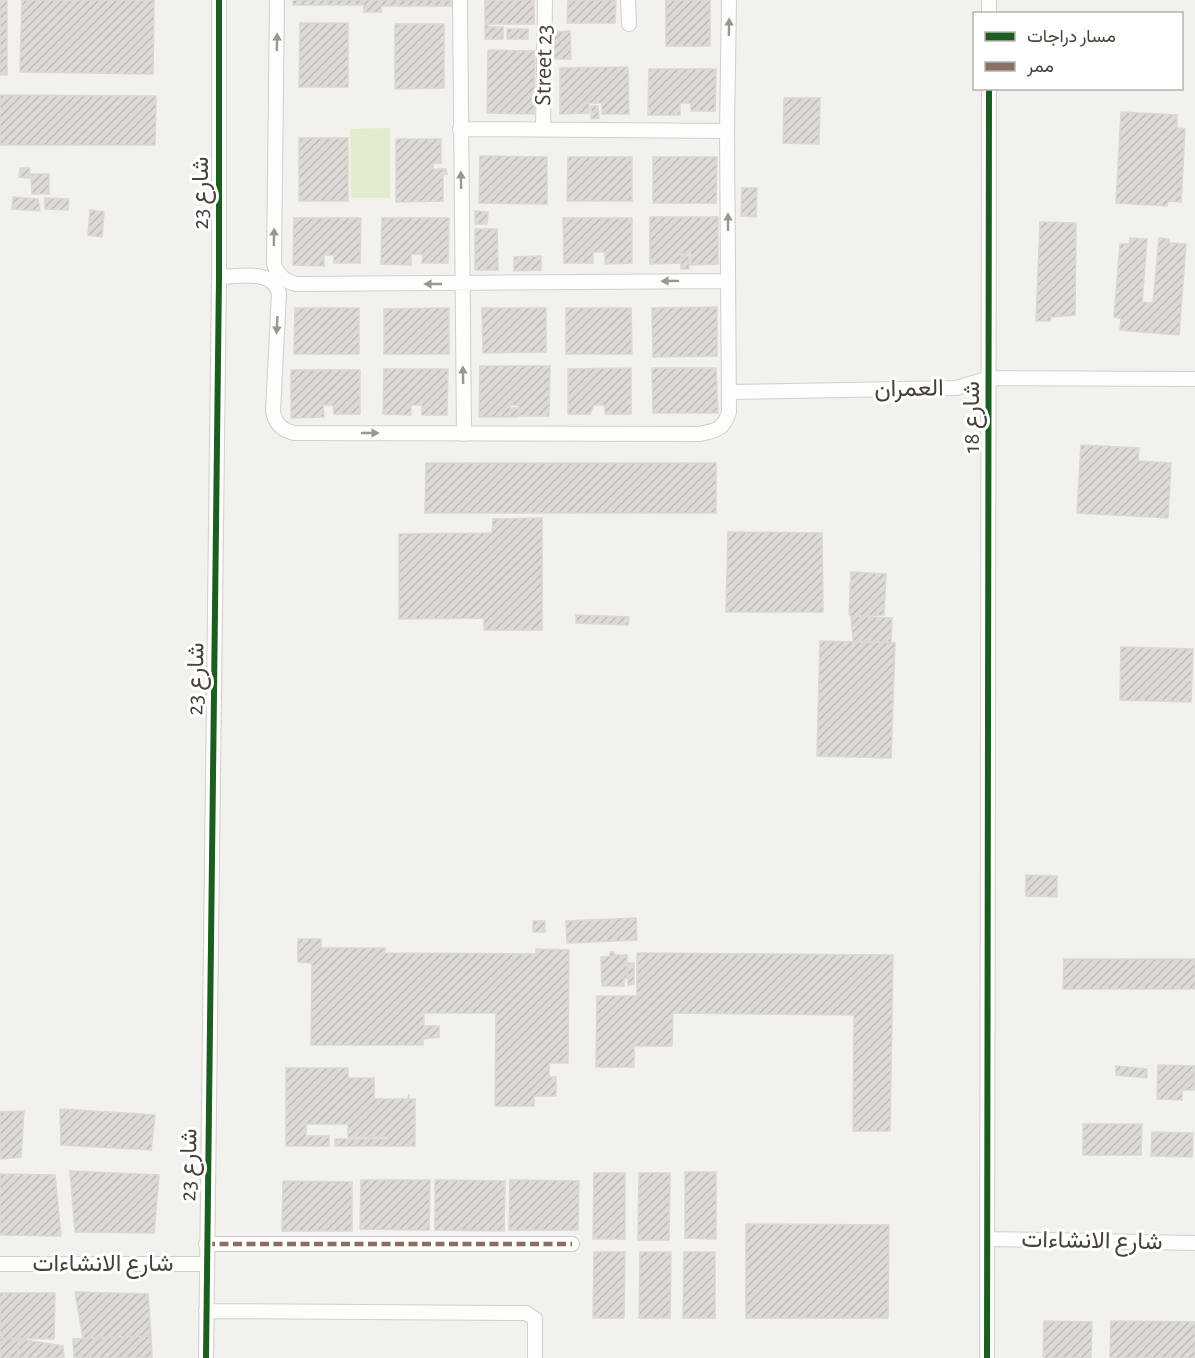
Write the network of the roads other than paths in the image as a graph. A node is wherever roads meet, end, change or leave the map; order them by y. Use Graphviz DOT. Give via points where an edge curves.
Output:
graph roads {
  1 [pos="219,0"];
  2 [pos="277,0"];
  3 [pos="460,0"];
  4 [pos="544,0"];
  5 [pos="628,0"];
  6 [pos="729,0"];
  7 [pos="629,24"];
  8 [pos="990,90"];
  9 [pos="460,129"];
  10 [pos="543,130"];
  11 [pos="727,131"];
  12 [pos="219,277"];
  13 [pos="728,281"];
  14 [pos="462,284"];
  15 [pos="990,378"];
  16 [pos="1195,379"];
  17 [pos="729,392"];
  18 [pos="464,434"];
  19 [pos="989,1239"];
  20 [pos="1195,1243"];
  21 [pos="206,1244"];
  22 [pos="572,1244"];
  23 [pos="0,1264"];
  24 [pos="206,1264"];
  25 [pos="206,1311"];
  26 [pos="206,1358"];
  27 [pos="535,1358"];
  28 [pos="987,1358"];
  1 -- 12 [label="street, شارع 23"];
  14 -- 2 [label="street, one-way" via="296,284 278,273 274,264"];
  3 -- 9 [label="street"];
  4 -- 10 [label="street, Street 23"];
  5 -- 7 [label="street"];
  11 -- 6 [label="street, one-way"];
  8 -- 15 [label="street, شارع 18"];
  9 -- 10 [label="street"];
  14 -- 9 [label="street, one-way"];
  10 -- 11 [label="street"];
  13 -- 11 [label="street, one-way"];
  12 -- 18 [label="street, one-way" via="263,276 278,288 273,411 282,428 294,433"];
  12 -- 21 [label="street, شارع 23"];
  13 -- 14 [label="street, one-way"];
  13 -- 17 [label="street"];
  18 -- 14 [label="street, one-way"];
  15 -- 16 [label="street, العمران"];
  15 -- 17 [label="street, العمران" via="956,388"];
  15 -- 19 [label="street, شارع 18"];
  17 -- 18 [label="street" via="725,422 717,430 700,434"];
  19 -- 20 [label="street, شارع الانشاءات"];
  19 -- 28 [label="street, شارع 18"];
  21 -- 22 [label="street"];
  21 -- 24 [label="street, شارع 23"];
  23 -- 24 [label="street, شارع الانشاءات"];
  24 -- 25 [label="street, شارع 23"];
  25 -- 26 [label="street, شارع 23"];
  25 -- 27 [label="street" via="526,1313 536,1319"];
}
